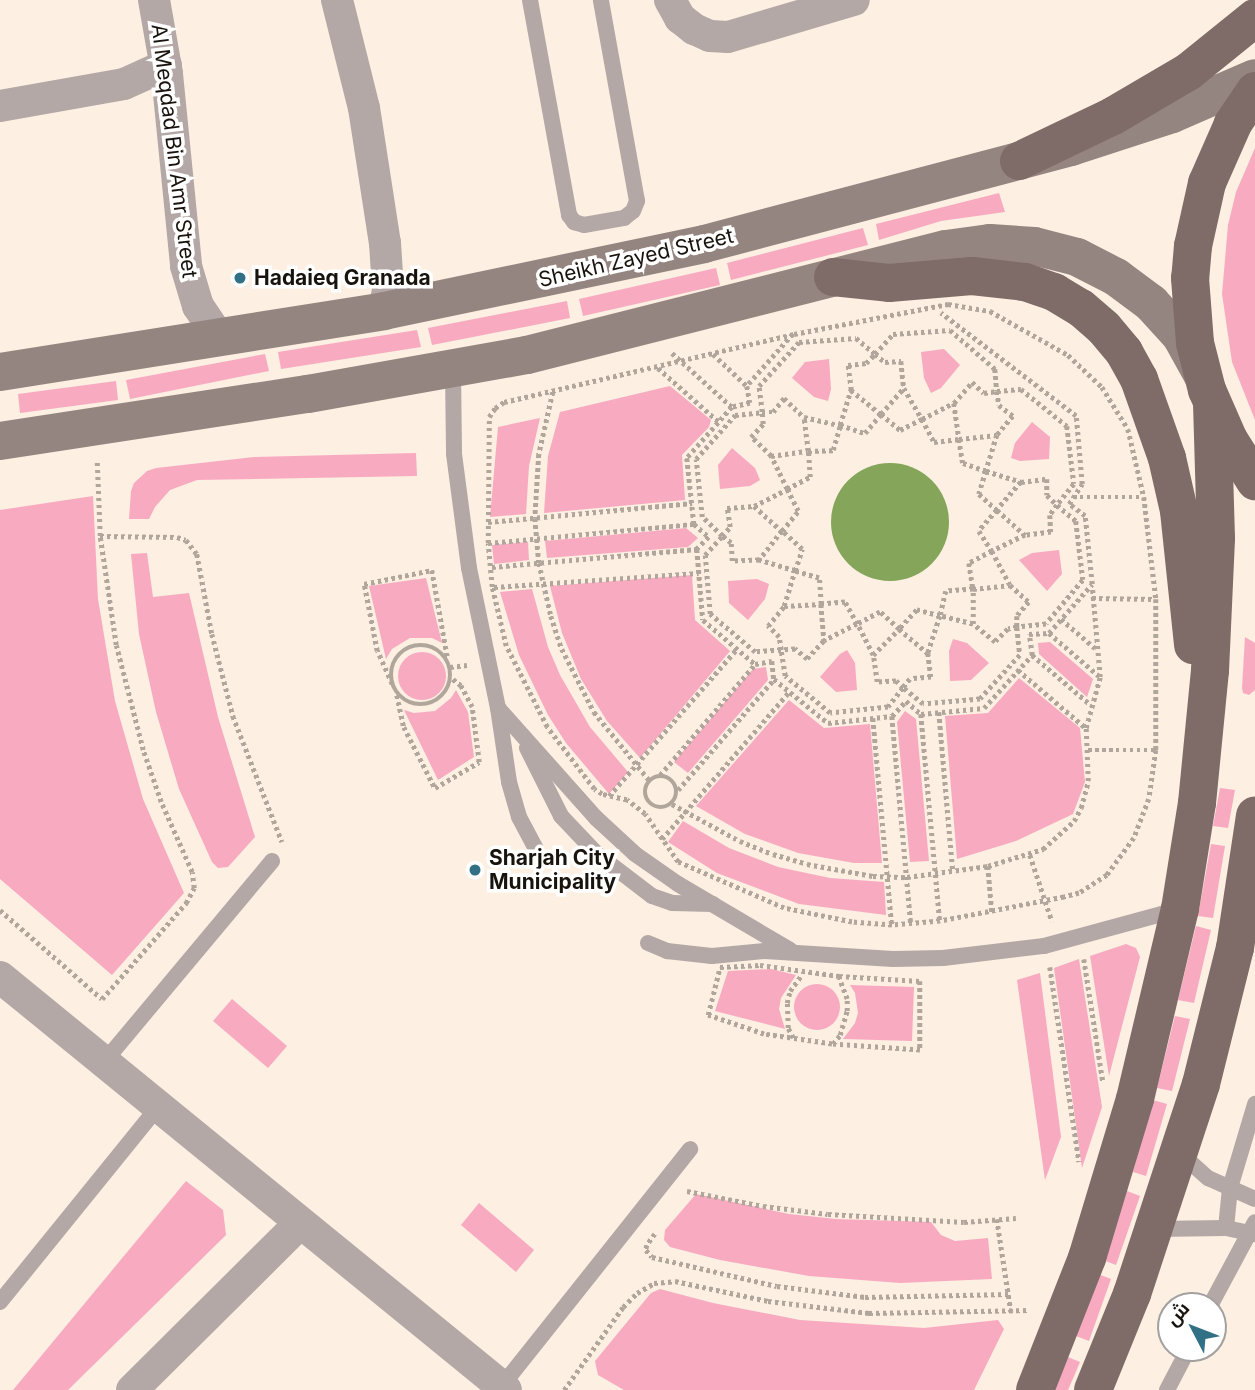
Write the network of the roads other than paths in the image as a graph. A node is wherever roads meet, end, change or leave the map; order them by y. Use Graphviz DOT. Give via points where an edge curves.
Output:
graph roads {
  1 [pos="154,0"];
  2 [pos="337,0"];
  3 [pos="530,0"];
  4 [pos="601,0"];
  5 [pos="670,0"];
  6 [pos="854,0"];
  7 [pos="1255,18"];
  8 [pos="166,65"];
  9 [pos="1255,78"];
  10 [pos="1255,91"];
  11 [pos="0,106"];
  12 [pos="1019,161"];
  13 [pos="833,277"];
  14 [pos="384,311"];
  15 [pos="219,337"];
  16 [pos="453,368"];
  17 [pos="0,372"];
  18 [pos="1207,389"];
  19 [pos="0,441"];
  20 [pos="1255,481"];
  21 [pos="498,708"];
  22 [pos="521,734"];
  23 [pos="1197,803"];
  24 [pos="1255,815"];
  25 [pos="536,849"];
  26 [pos="280,857"];
  27 [pos="1250,874"];
  28 [pos="713,904"];
  29 [pos="1180,909"];
  30 [pos="648,943"];
  31 [pos="792,951"];
  32 [pos="0,977"];
  33 [pos="104,1062"];
  34 [pos="1255,1104"];
  35 [pos="158,1107"];
  36 [pos="690,1149"];
  37 [pos="1180,1153"];
  38 [pos="1230,1188"];
  39 [pos="1255,1199"];
  40 [pos="300,1223"];
  41 [pos="1226,1227"];
  42 [pos="1253,1229"];
  43 [pos="1155,1230"];
  44 [pos="1218,1292"];
  45 [pos="0,1302"];
  46 [pos="1182,1362"];
  47 [pos="504,1388"];
  48 [pos="132,1390"];
  49 [pos="1035,1390"];
  50 [pos="1093,1390"];
  51 [pos="1167,1390"];
  1 -- 8 [label="street, Al Meqdad Bin Amr Street"];
  2 -- 14 [label="street" via="364,108 385,243 388,290"];
  3 -- 4 [label="lane" via="569,215 584,225 624,218 637,201"];
  5 -- 6 [label="street" via="680,18 694,29 728,37"];
  7 -- 12 [label="main road" via="1188,72 1113,116"];
  8 -- 11 [label="street" via="124,84"];
  8 -- 15 [label="street, Al Meqdad Bin Amr Street" via="186,267 198,306"];
  9 -- 12 [label="main road, Sheikh Zayed Street" via="1122,132"];
  10 -- 18 [label="main road" via="1219,152 1192,246 1191,311"];
  12 -- 14 [label="main road, Sheikh Zayed Street" via="704,244"];
  13 -- 16 [label="main road" via="527,355"];
  13 -- 18 [label="main road" via="989,243 1066,254 1116,276 1151,303 1181,336"];
  13 -- 23 [label="main road" via="889,284 972,275 1025,282 1081,308 1124,352 1139,379 1167,458 1179,511 1192,636"];
  14 -- 15 [label="main road, Sheikh Zayed Street"];
  15 -- 17 [label="main road, Sheikh Zayed Street"];
  16 -- 19 [label="main road"];
  16 -- 21 [label="lane" via="454,454 469,568"];
  18 -- 20 [label="main road" via="1229,440"];
  18 -- 23 [label="main road" via="1214,604"];
  21 -- 22 [label="lane"];
  21 -- 25 [label="lane" via="509,782 519,817"];
  22 -- 28 [label="lane" via="615,837 656,870"];
  22 -- 28 [label="lane" via="551,801 583,842 652,896 672,903"];
  23 -- 29 [label="main road"];
  24 -- 27 [label="main road"];
  26 -- 33 [label="lane"];
  27 -- 37 [label="main road" via="1219,1014"];
  28 -- 31 [label="lane"];
  29 -- 31 [label="lane" via="1059,942 994,954 893,959"];
  29 -- 49 [label="main road" via="1135,1099 1070,1306"];
  30 -- 31 [label="lane" via="667,951 712,956"];
  32 -- 33 [label="street"];
  33 -- 35 [label="street"];
  34 -- 38 [label="lane"];
  35 -- 40 [label="street"];
  35 -- 45 [label="lane"];
  36 -- 47 [label="lane"];
  37 -- 38 [label="lane" via="1208,1178"];
  37 -- 43 [label="main road"];
  38 -- 39 [label="lane"];
  38 -- 41 [label="lane"];
  40 -- 47 [label="street"];
  40 -- 48 [label="street"];
  41 -- 42 [label="lane"];
  41 -- 43 [label="lane"];
  42 -- 44 [label="lane"];
  43 -- 50 [label="main road"];
  46 -- 51 [label="lane"];
}
